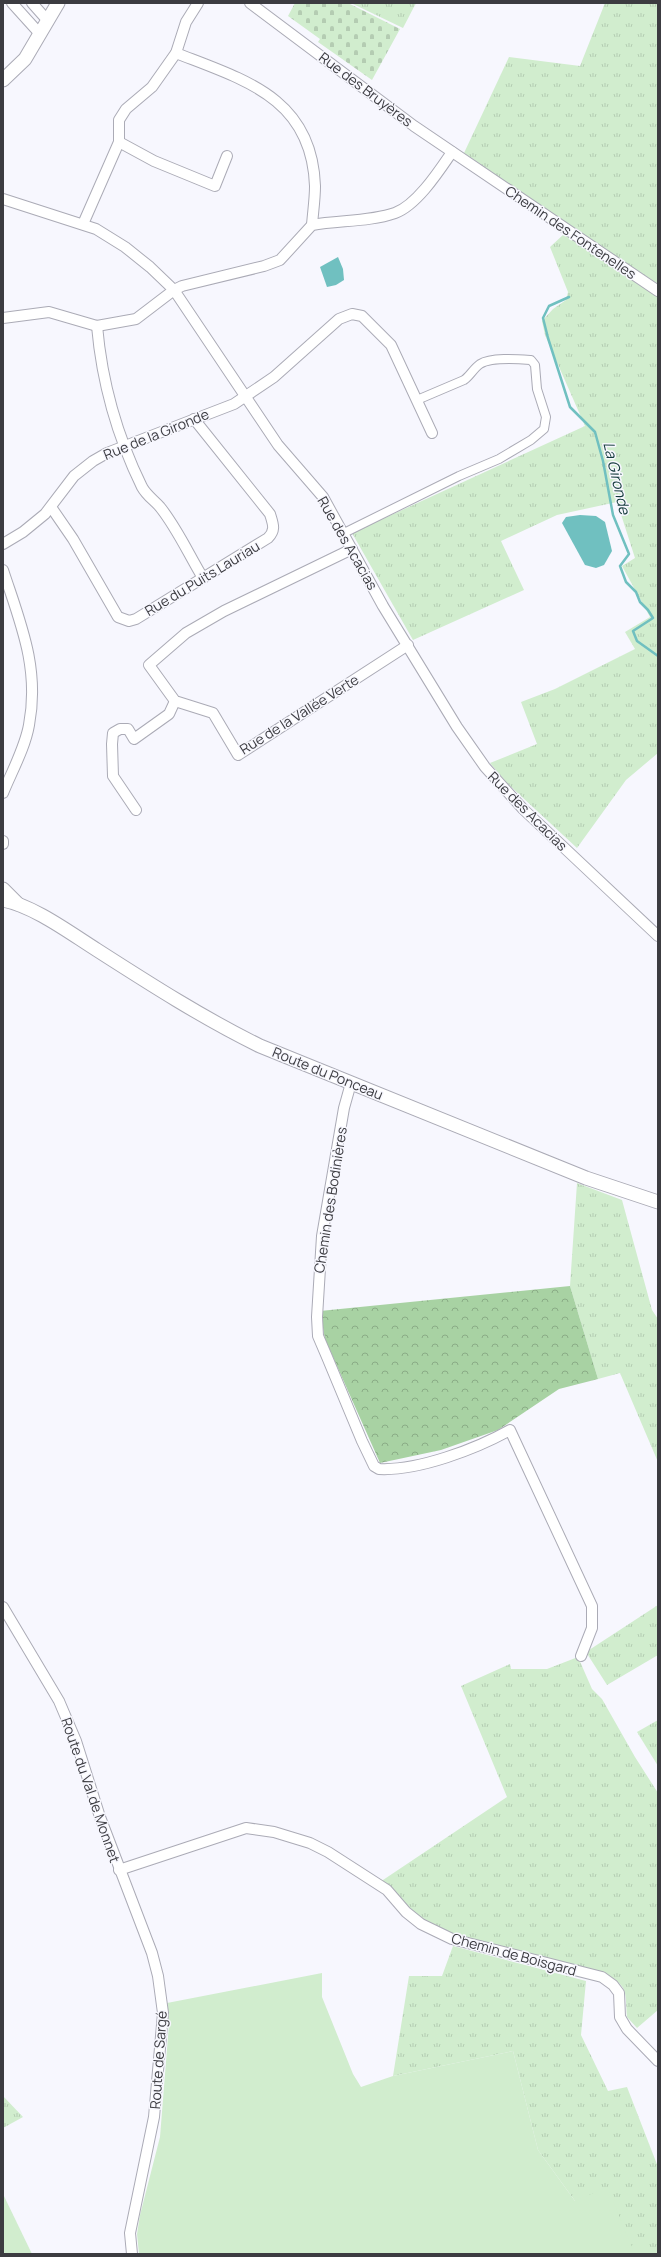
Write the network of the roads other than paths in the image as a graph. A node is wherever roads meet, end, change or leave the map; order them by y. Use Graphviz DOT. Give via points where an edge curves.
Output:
graph roads {
  1 [pos="12,3"];
  2 [pos="32,3"];
  3 [pos="58,3"];
  4 [pos="198,3"];
  5 [pos="250,3"];
  6 [pos="48,21"];
  7 [pos="40,34"];
  8 [pos="176,53"];
  9 [pos="3,80"];
  10 [pos="118,142"];
  11 [pos="452,152"];
  12 [pos="227,156"];
  13 [pos="484,173"];
  14 [pos="3,199"];
  15 [pos="83,224"];
  16 [pos="312,225"];
  17 [pos="174,290"];
  18 [pos="658,291"];
  19 [pos="3,318"];
  20 [pos="98,326"];
  21 [pos="245,397"];
  22 [pos="417,400"];
  23 [pos="194,419"];
  24 [pos="432,433"];
  25 [pos="124,446"];
  26 [pos="51,507"];
  27 [pos="344,533"];
  28 [pos="3,544"];
  29 [pos="352,549"];
  30 [pos="3,570"];
  31 [pos="203,578"];
  32 [pos="408,645"];
  33 [pos="175,701"];
  34 [pos="3,793"];
  35 [pos="136,810"];
  36 [pos="3,889"];
  37 [pos="3,900"];
  38 [pos="18,904"];
  39 [pos="658,936"];
  40 [pos="351,1083"];
  41 [pos="658,1202"];
  42 [pos="3,1607"];
  43 [pos="581,1656"];
  44 [pos="119,1870"];
  45 [pos="658,2061"];
  46 [pos="132,2254"];
  1 -- 7 [label="street"];
  2 -- 6 [label="street"];
  3 -- 6 [label="street"];
  4 -- 8 [label="street" via="186,22"];
  5 -- 11 [label="street, Rue des Bruyères"];
  6 -- 7 [label="street"];
  7 -- 9 [label="street" via="25,59"];
  8 -- 10 [label="street" via="152,87 126,109 119,120"];
  8 -- 16 [label="street" via="256,86 287,110 305,139 310,154 315,186"];
  10 -- 12 [label="street" via="215,186"];
  10 -- 15 [label="street"];
  11 -- 13 [label="street, Rue des Bruyères"];
  11 -- 16 [label="street" via="415,199 396,213"];
  13 -- 18 [label="street, Chemin des Fontenelles"];
  14 -- 15 [label="street, Rue des Acacias"];
  15 -- 17 [label="street, Rue des Acacias" via="125,247"];
  16 -- 17 [label="street" via="280,260"];
  17 -- 20 [label="street" via="136,319"];
  17 -- 21 [label="street, Rue des Acacias"];
  19 -- 20 [label="street" via="49,312"];
  20 -- 25 [label="street" via="108,398"];
  21 -- 22 [label="street, Rue de la Gironde" via="274,377 339,319 352,314 362,316 391,346"];
  21 -- 23 [label="street, Rue de la Gironde" via="234,404"];
  21 -- 27 [label="street, Rue des Acacias" via="278,444 323,497"];
  22 -- 24 [label="street, Rue de la Gironde"];
  22 -- 27 [label="street" via="464,380 480,364 500,359 531,360 535,365 537,390 546,417 544,429 499,459"];
  23 -- 25 [label="street, Rue de la Gironde"];
  23 -- 31 [label="street, Rue du Puits Lauriau" via="270,514 274,525 273,533 268,538"];
  25 -- 26 [label="street, Rue de la Gironde" via="83,468"];
  25 -- 31 [label="street" via="142,488 160,507"];
  26 -- 28 [label="street, Rue de la Gironde" via="23,532"];
  26 -- 31 [label="street, Rue du Puits Lauriau" via="73,539 118,617 122,619 136,619"];
  27 -- 29 [label="street, Rue des Acacias"];
  29 -- 32 [label="street, Rue des Acacias"];
  29 -- 33 [label="street" via="224,611 186,633 148,665"];
  30 -- 34 [label="street" via="22,626 33,675 29,726"];
  32 -- 33 [label="street, Rue de la Vallée Verte" via="238,755 213,713"];
  32 -- 39 [label="street, Rue des Acacias" via="458,727 502,788"];
  33 -- 35 [label="street" via="169,714 134,739 128,729 120,729 113,733 113,776"];
  36 -- 38 [label="street, Route du Ponceau"];
  37 -- 38 [label="street, Route du Ponceau"];
  38 -- 40 [label="street, Route du Ponceau" via="214,1023 260,1046"];
  40 -- 41 [label="street, Route du Ponceau" via="586,1178"];
  40 -- 43 [label="street, Chemin des Bodinières" via="344,1108 322,1236 318,1336 362,1441 374,1466 379,1469 420,1464 444,1457 482,1445 510,1430 592,1606 592,1628"];
  42 -- 44 [label="street, Route du Val de Monnet" via="59,1700 76,1740"];
  44 -- 45 [label="street, Chemin de Boisgard" via="246,1828 274,1832 310,1843 387,1890 406,1912 421,1924 452,1939 602,1977 619,1993 620,2017 627,2029"];
  44 -- 46 [label="street, Route de Sargé" via="152,1953 163,2013 154,2117 130,2233"];
}
